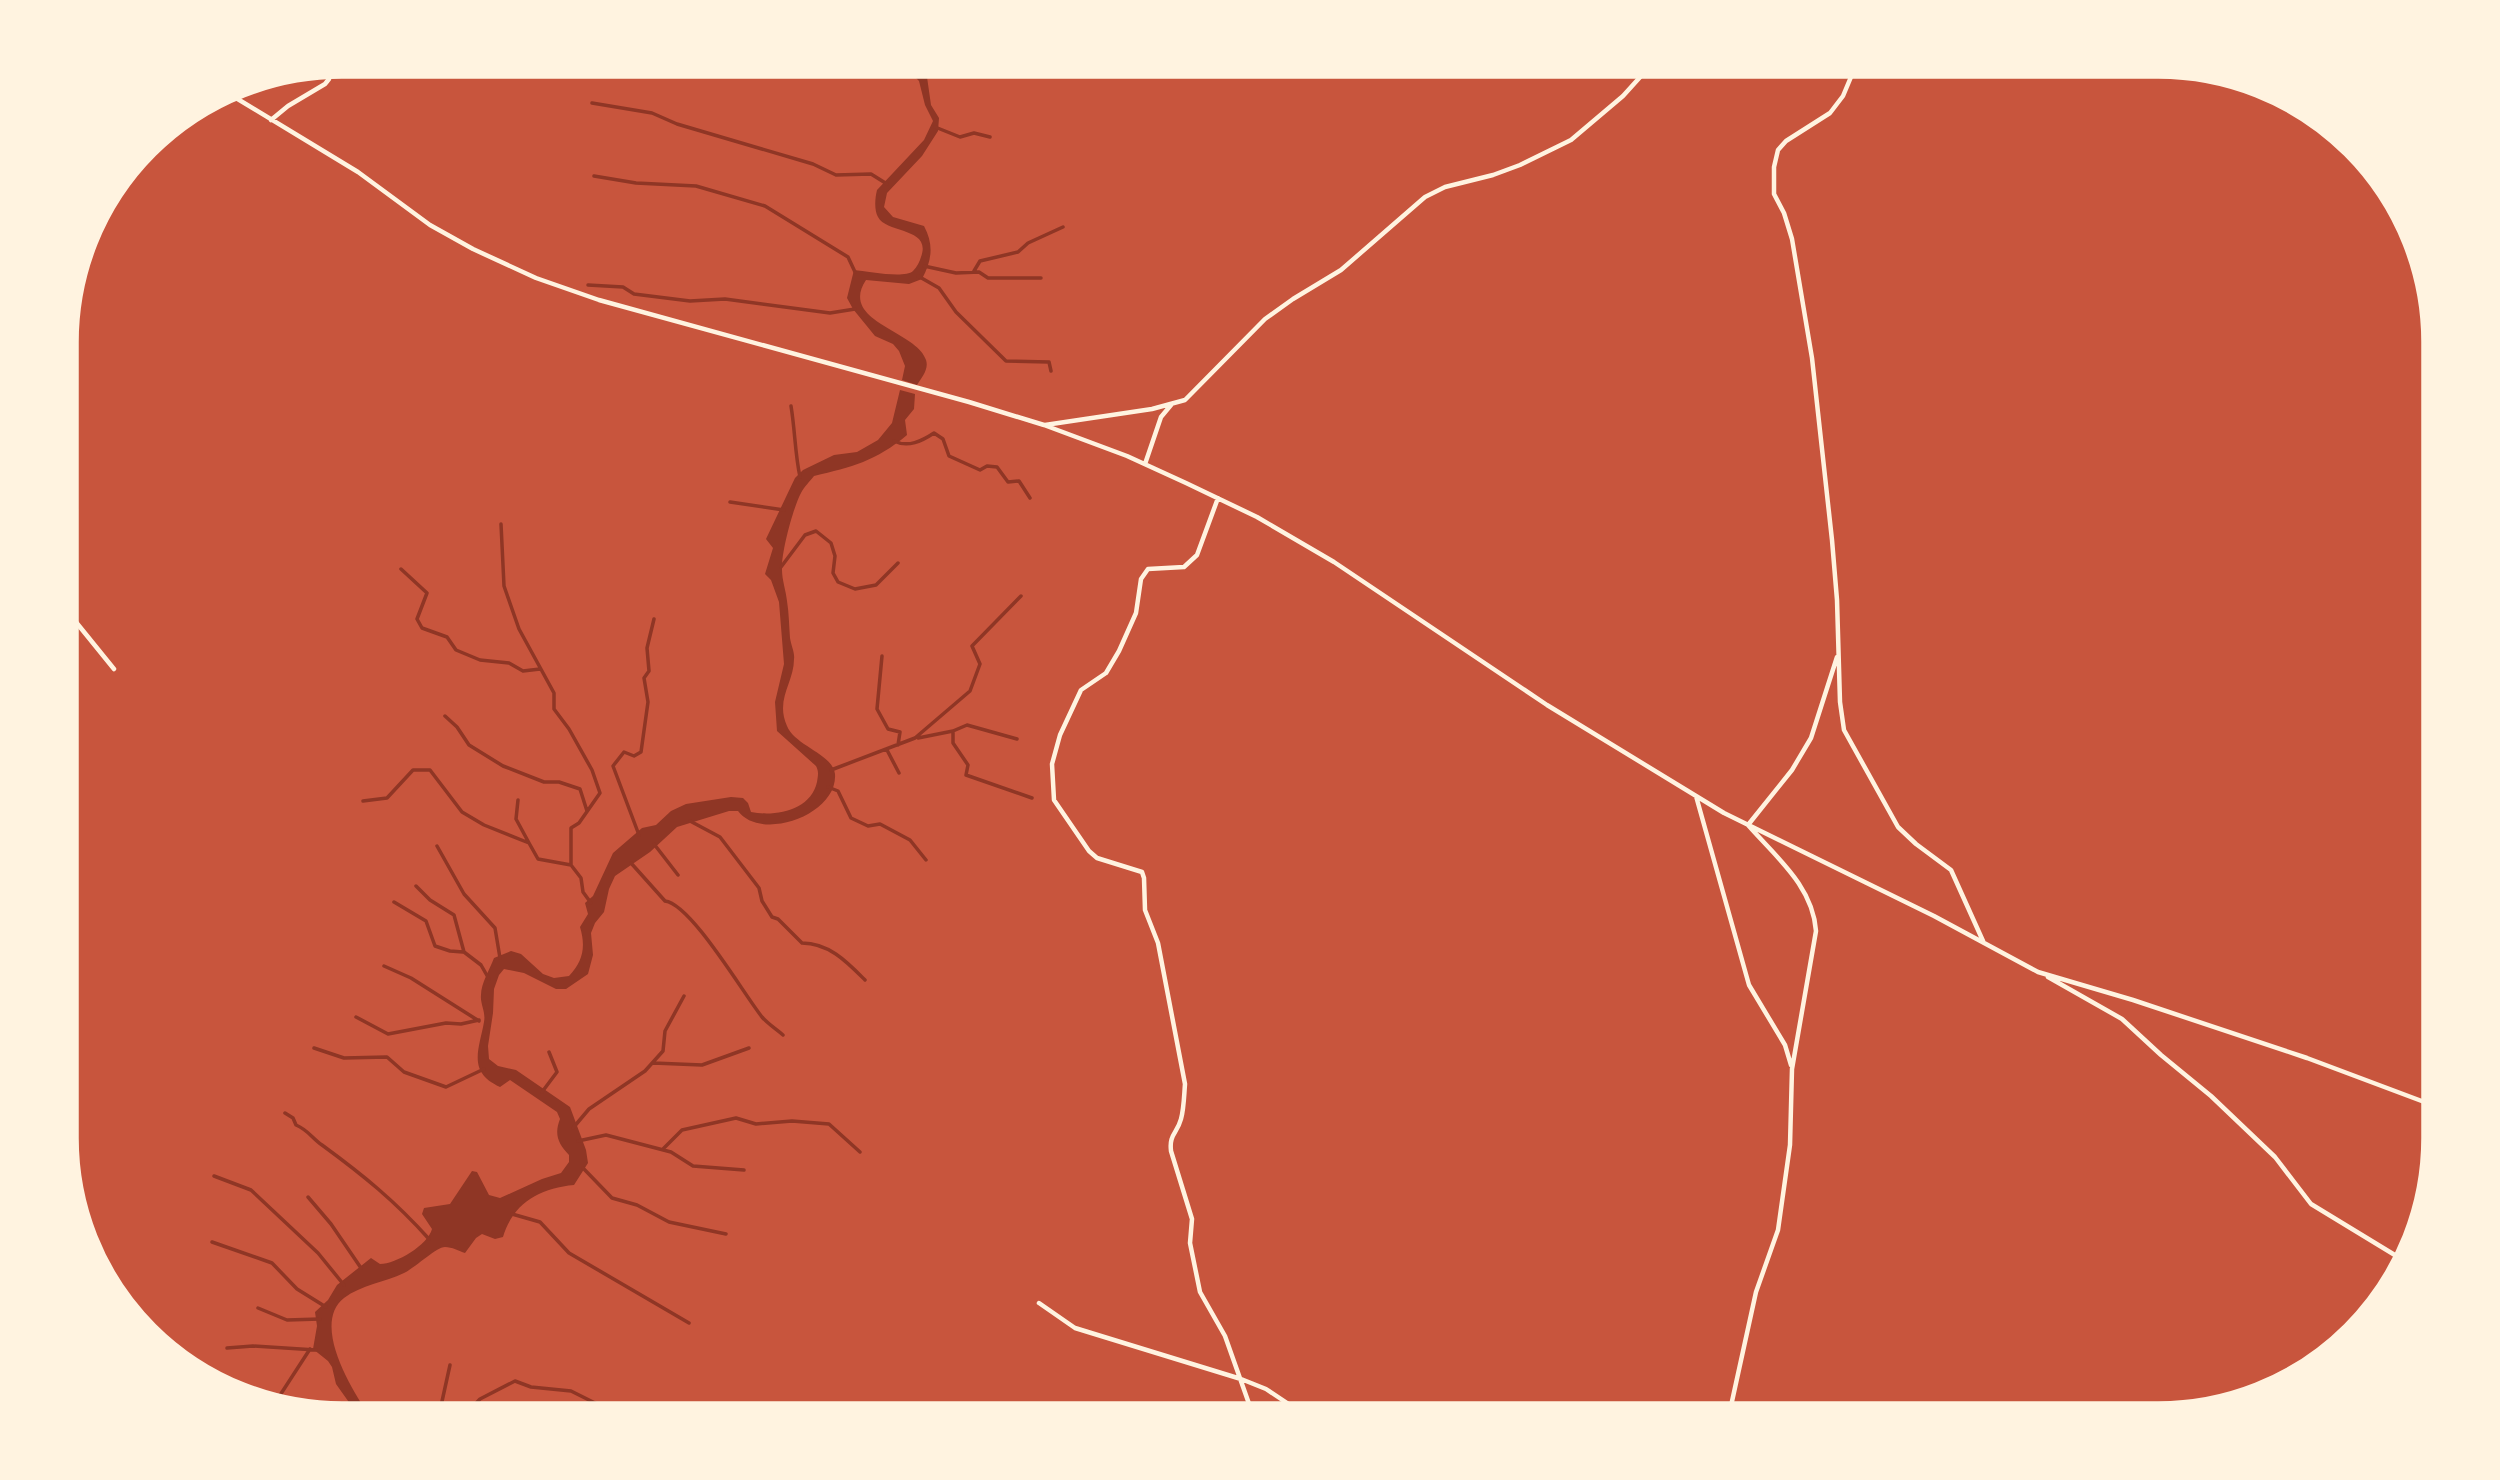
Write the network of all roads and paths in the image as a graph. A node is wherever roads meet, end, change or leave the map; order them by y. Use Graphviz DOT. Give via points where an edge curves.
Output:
graph roads {
  1 [pos="1640,77"];
  2 [pos="1851,77"];
  3 [pos="329,78"];
  4 [pos="237,99"];
  5 [pos="271,120"];
  6 [pos="1172,404"];
  7 [pos="1044,425"];
  8 [pos="1145,464"];
  9 [pos="1218,498"];
  10 [pos="77,623"];
  11 [pos="1839,653"];
  12 [pos="114,669"];
  13 [pos="1696,796"];
  14 [pos="1748,825"];
  15 [pos="1983,942"];
  16 [pos="2038,972"];
  17 [pos="1792,1069"];
  18 [pos="2423,1102"];
  19 [pos="2396,1256"];
  20 [pos="1038,1303"];
  21 [pos="1241,1380"];
  22 [pos="1249,1403"];
  23 [pos="1287,1403"];
  24 [pos="1732,1403"];
  1 -- 6 [label="street" via="1571,140 1520,165 1425,197 1341,270 1265,319 1201,386"];
  2 -- 11 [label="street" via="1830,113 1778,150 1774,167 1774,194 1792,239 1812,358"];
  3 -- 5 [label="street"];
  4 -- 5 [label="street"];
  5 -- 7 [label="street" via="358,172 430,226 536,278 598,300"];
  6 -- 7 [label="street"];
  6 -- 8 [label="street" via="1161,417"];
  7 -- 8 [label="street"];
  8 -- 9 [label="street"];
  9 -- 13 [label="street" via="1334,562 1547,705"];
  9 -- 21 [label="street" via="1197,555 1184,567 1148,569 1141,579 1136,613 1119,651 1106,673 1081,690 1052,764 1054,800 1089,851 1097,858 1142,872 1144,878 1145,910 1158,943 1185,1084 1180,1123 1169,1140 1171,1151 1192,1219 1190,1243 1200,1292 1225,1336"];
  10 -- 12 [label="street"];
  11 -- 14 [label="street" via="1811,738"];
  11 -- 15 [label="street" via="1844,730 1898,827 1951,870"];
  13 -- 14 [label="street"];
  13 -- 17 [label="street" via="1749,985 1785,1045"];
  14 -- 15 [label="street"];
  14 -- 17 [label="street" via="1803,887 1815,917"];
  15 -- 16 [label="street"];
  16 -- 18 [label="street" via="2307,1058"];
  16 -- 19 [label="street" via="2122,1019 2275,1157 2311,1204"];
  17 -- 24 [label="street" via="1790,1144 1778,1230 1756,1292"];
  20 -- 21 [label="street" via="1075,1328"];
  21 -- 22 [label="street"];
  21 -- 23 [label="street"];
}
